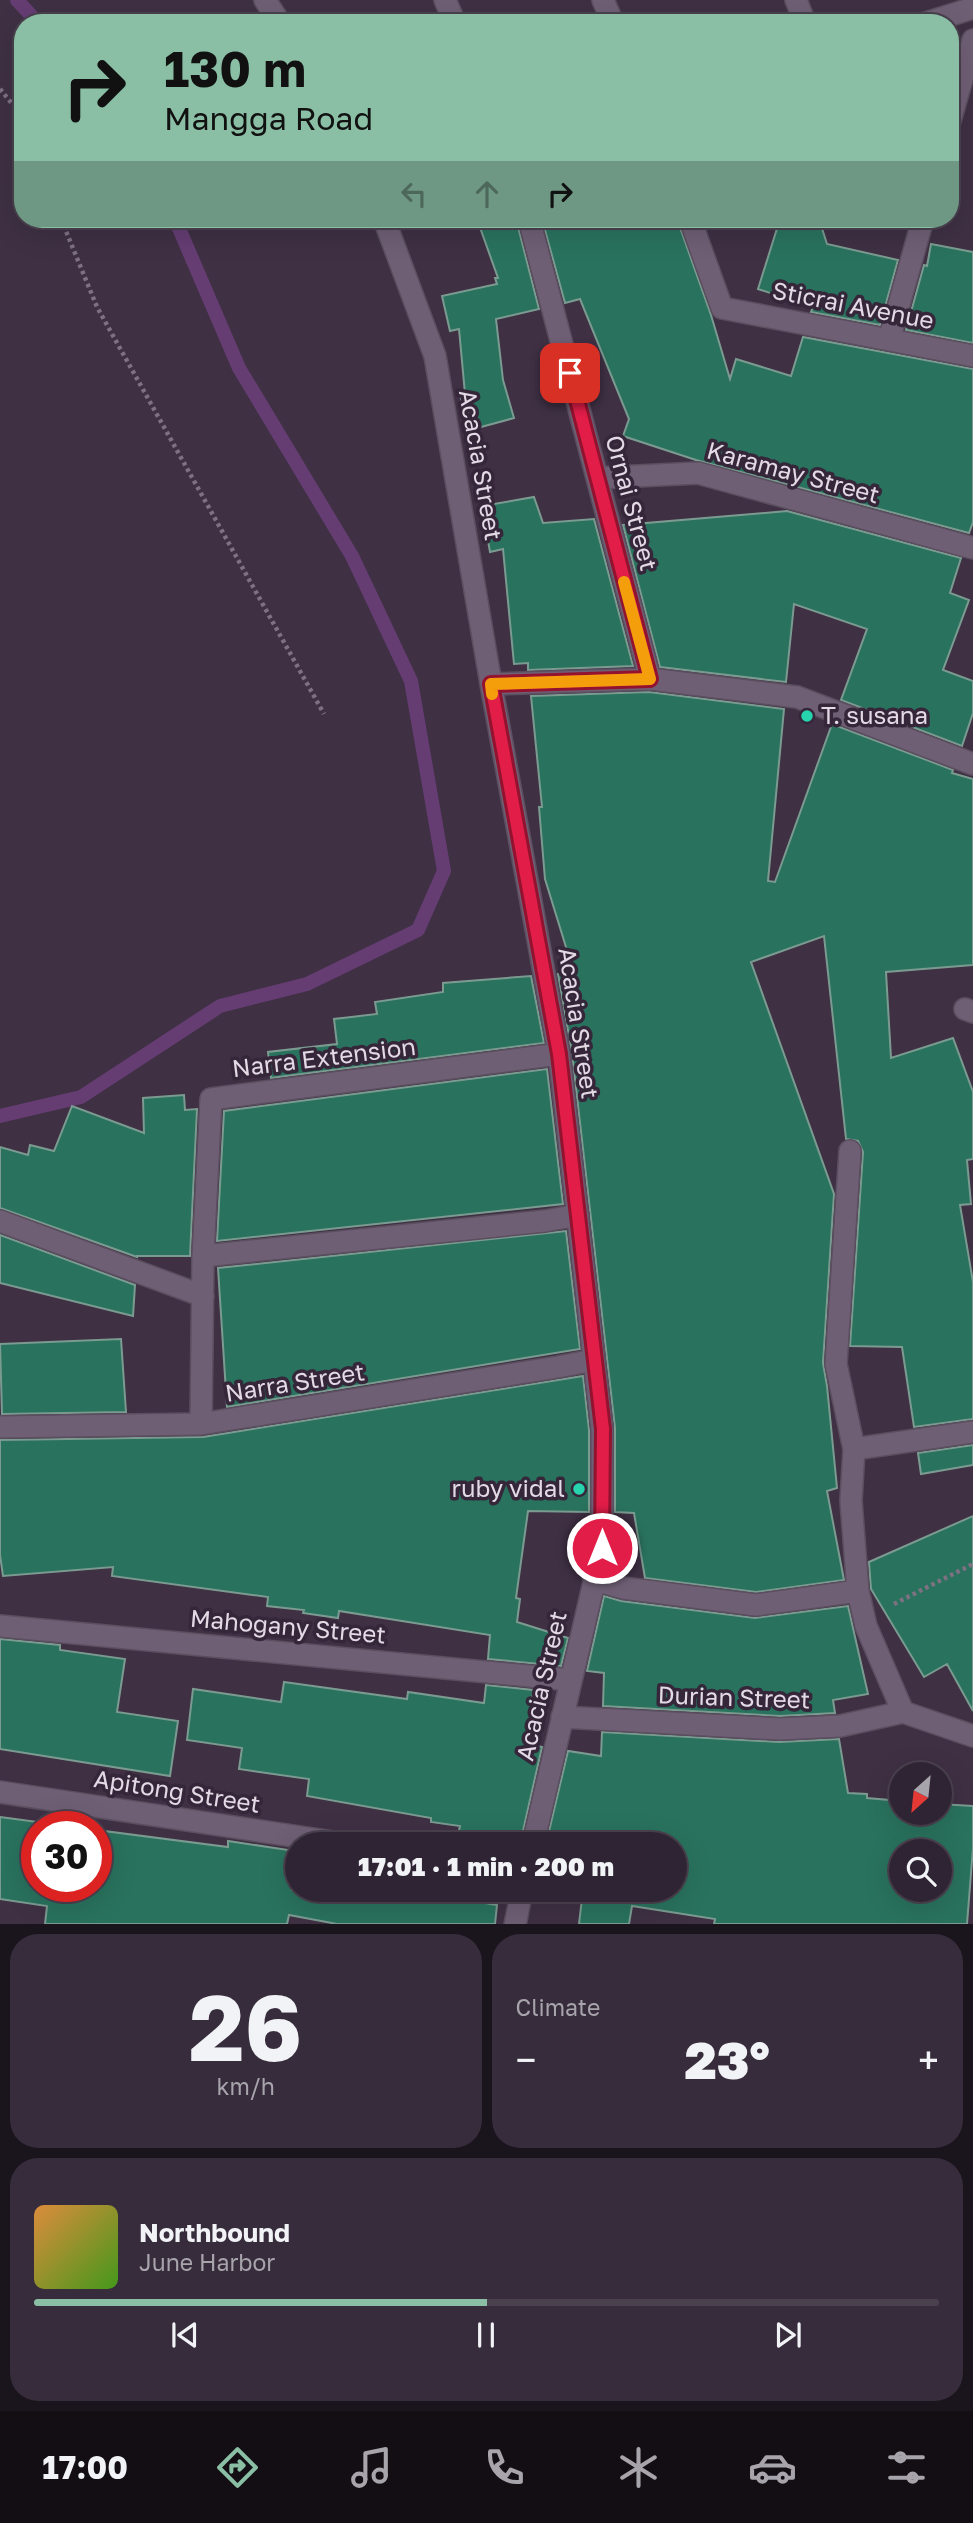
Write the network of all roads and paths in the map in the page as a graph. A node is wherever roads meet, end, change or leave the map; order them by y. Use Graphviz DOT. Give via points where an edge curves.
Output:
graph roads {
  1 [pos="973,8"];
  2 [pos="954,14"];
  3 [pos="973,40"];
  4 [pos="0,89"];
  5 [pos="959,89"];
  6 [pos="14,106"];
  7 [pos="65,228"];
  8 [pos="387,228"];
  9 [pos="531,228"];
  10 [pos="693,228"];
  11 [pos="920,228"];
  12 [pos="889,340"];
  13 [pos="973,356"];
  14 [pos="597,478"];
  15 [pos="973,548"];
  16 [pos="650,679"];
  17 [pos="491,684"];
  18 [pos="324,714"];
  19 [pos="973,764"];
  20 [pos="559,1054"];
  21 [pos="850,1151"];
  22 [pos="578,1214"];
  23 [pos="0,1221"];
  24 [pos="203,1256"];
  25 [pos="203,1296"];
  26 [pos="594,1360"];
  27 [pos="201,1424"];
  28 [pos="0,1427"];
  29 [pos="973,1432"];
  30 [pos="854,1449"];
  31 [pos="973,1564"];
  32 [pos="594,1580"];
  33 [pos="858,1591"];
  34 [pos="865,1619"];
  35 [pos="0,1626"];
  36 [pos="571,1680"];
  37 [pos="903,1712"];
  38 [pos="562,1717"];
  39 [pos="973,1736"];
  40 [pos="0,1792"];
  41 [pos="536,1832"];
  42 [pos="285,1835"];
  43 [pos="520,1902"];
  44 [pos="515,1924"];
  1 -- 2 [label="street"];
  3 -- 5 [label="street"];
  4 -- 6 [label="path"];
  7 -- 18 [label="path" via="97,307"];
  8 -- 17 [label="street, Acacia Street" via="435,356"];
  9 -- 14 [label="street, Ornai Street"];
  10 -- 12 [label="street, Sticrai Avenue" via="722,308"];
  11 -- 12 [label="street"];
  12 -- 13 [label="street, Sticrai Avenue"];
  14 -- 15 [label="street, Karamay Street" via="698,473"];
  14 -- 16 [label="street, Ornai Street"];
  16 -- 17 [label="street"];
  16 -- 19 [label="street" via="797,696"];
  17 -- 20 [label="street, Acacia Street"];
  20 -- 22 [label="street, Acacia Street"];
  20 -- 24 [label="street, Narra Extension" via="211,1099"];
  21 -- 30 [label="street" via="836,1364"];
  22 -- 24 [label="street"];
  22 -- 26 [label="street, Acacia Street"];
  23 -- 25 [label="street"];
  24 -- 25 [label="street, Narra Extension"];
  25 -- 27 [label="street, Narra Extension"];
  26 -- 27 [label="street, Narra Street"];
  26 -- 32 [label="street, Acacia Street" via="603,1429 602,1548"];
  27 -- 28 [label="street, Narra Street"];
  29 -- 30 [label="street"];
  30 -- 33 [label="street" via="851,1501"];
  31 -- 34 [label="path"];
  32 -- 33 [label="street" via="756,1605"];
  32 -- 36 [label="street, Acacia Street"];
  33 -- 34 [label="street"];
  34 -- 37 [label="street"];
  35 -- 36 [label="street, Mahogany Street"];
  36 -- 38 [label="street, Acacia Street"];
  37 -- 38 [label="street, Durian Street" via="840,1726 780,1729"];
  37 -- 39 [label="street"];
  38 -- 41 [label="street, Acacia Street"];
  40 -- 42 [label="street, Apitong Street"];
  43 -- 44 [label="street"];
}
